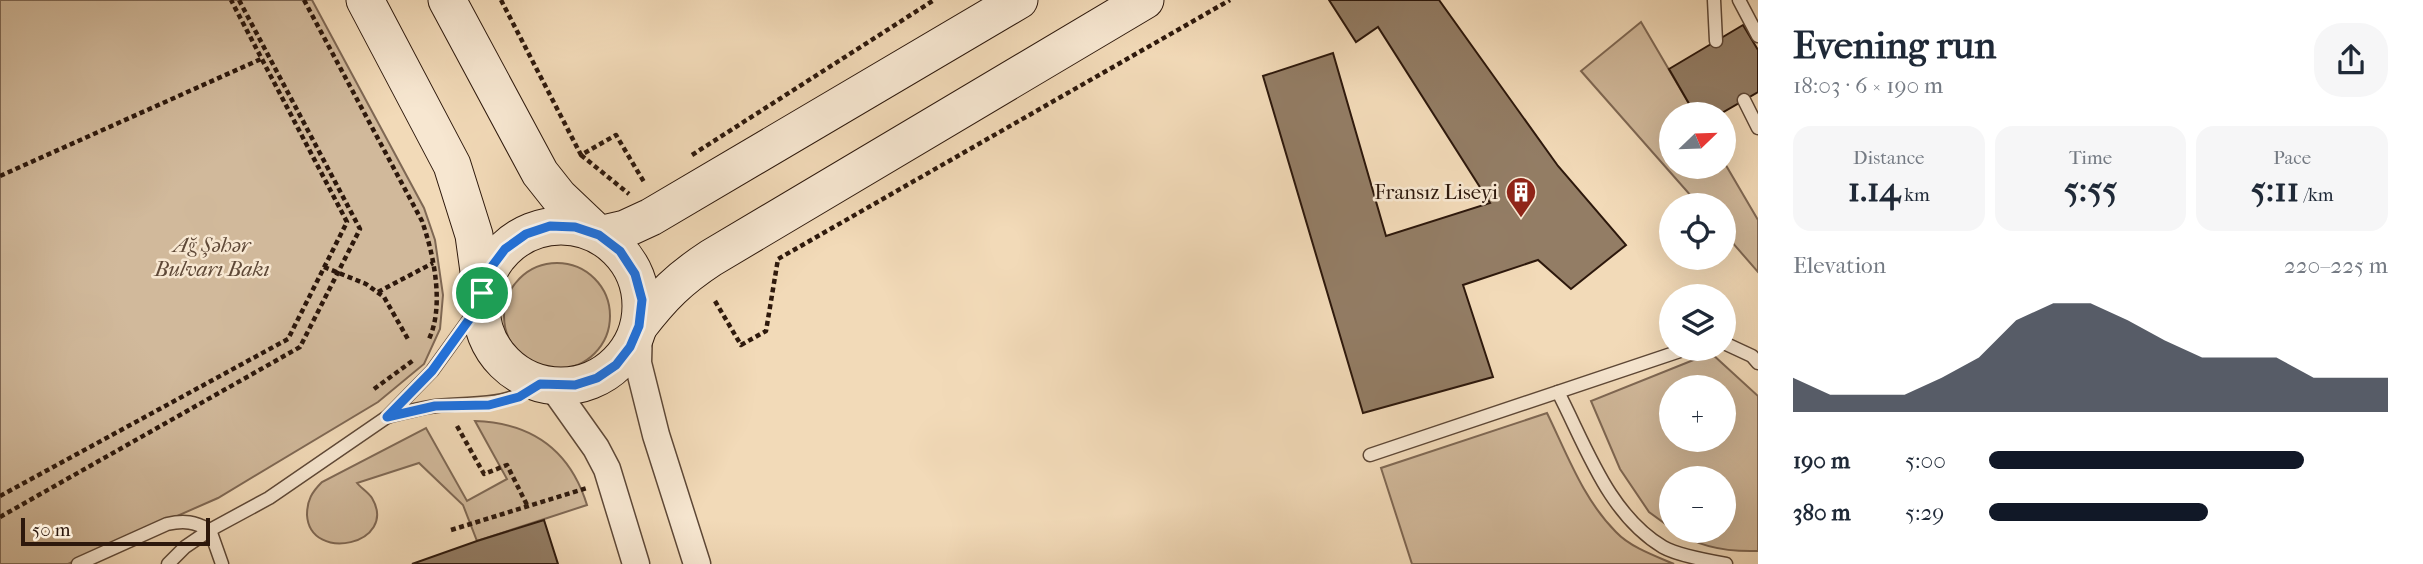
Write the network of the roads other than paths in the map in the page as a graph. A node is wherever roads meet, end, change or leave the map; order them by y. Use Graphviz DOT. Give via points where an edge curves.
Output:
graph roads {
  1 [pos="365,0"];
  2 [pos="447,0"];
  3 [pos="1020,0"];
  4 [pos="1145,0"];
  5 [pos="1714,0"];
  6 [pos="1739,0"];
  7 [pos="1758,36"];
  8 [pos="1716,41"];
  9 [pos="1744,100"];
  10 [pos="1758,128"];
  11 [pos="599,235"];
  12 [pos="482,298"];
  13 [pos="639,326"];
  14 [pos="1736,349"];
  15 [pos="1659,358"];
  16 [pos="1758,363"];
  17 [pos="546,385"];
  18 [pos="1558,392"];
  19 [pos="387,417"];
  20 [pos="1370,455"];
  21 [pos="210,530"];
  22 [pos="629,558"];
  23 [pos="78,564"];
  24 [pos="168,564"];
  25 [pos="222,564"];
  26 [pos="697,564"];
  27 [pos="1726,564"];
  1 -- 12 [label="main road" via="452,165 474,235"];
  2 -- 11 [label="main road" via="540,173"];
  3 -- 11 [label="main road" via="651,217"];
  4 -- 13 [label="main road" via="711,258 681,278"];
  5 -- 8 [label="lane"];
  6 -- 7 [label="lane"];
  9 -- 10 [label="lane"];
  11 -- 12 [label="main road" via="575,227 550,226 526,234 505,249 490,269"];
  11 -- 13 [label="main road" via="620,251 635,274 642,300"];
  12 -- 17 [label="main road" via="484,329 496,354 516,373"];
  12 -- 19 [label="lane" via="432,371"];
  13 -- 17 [label="main road" via="616,365 597,378 575,385"];
  13 -- 26 [label="street" via="638,363"];
  14 -- 16 [label="lane"];
  15 -- 18 [label="lane"];
  17 -- 19 [label="lane" via="489,405 435,406"];
  17 -- 22 [label="street" via="607,469"];
  18 -- 20 [label="lane"];
  18 -- 27 [label="lane" via="1625,516 1664,548"];
  19 -- 21 [label="lane" via="269,498"];
  21 -- 23 [label="lane" via="192,521 167,524"];
  21 -- 24 [label="lane"];
  21 -- 25 [label="lane"];
}
